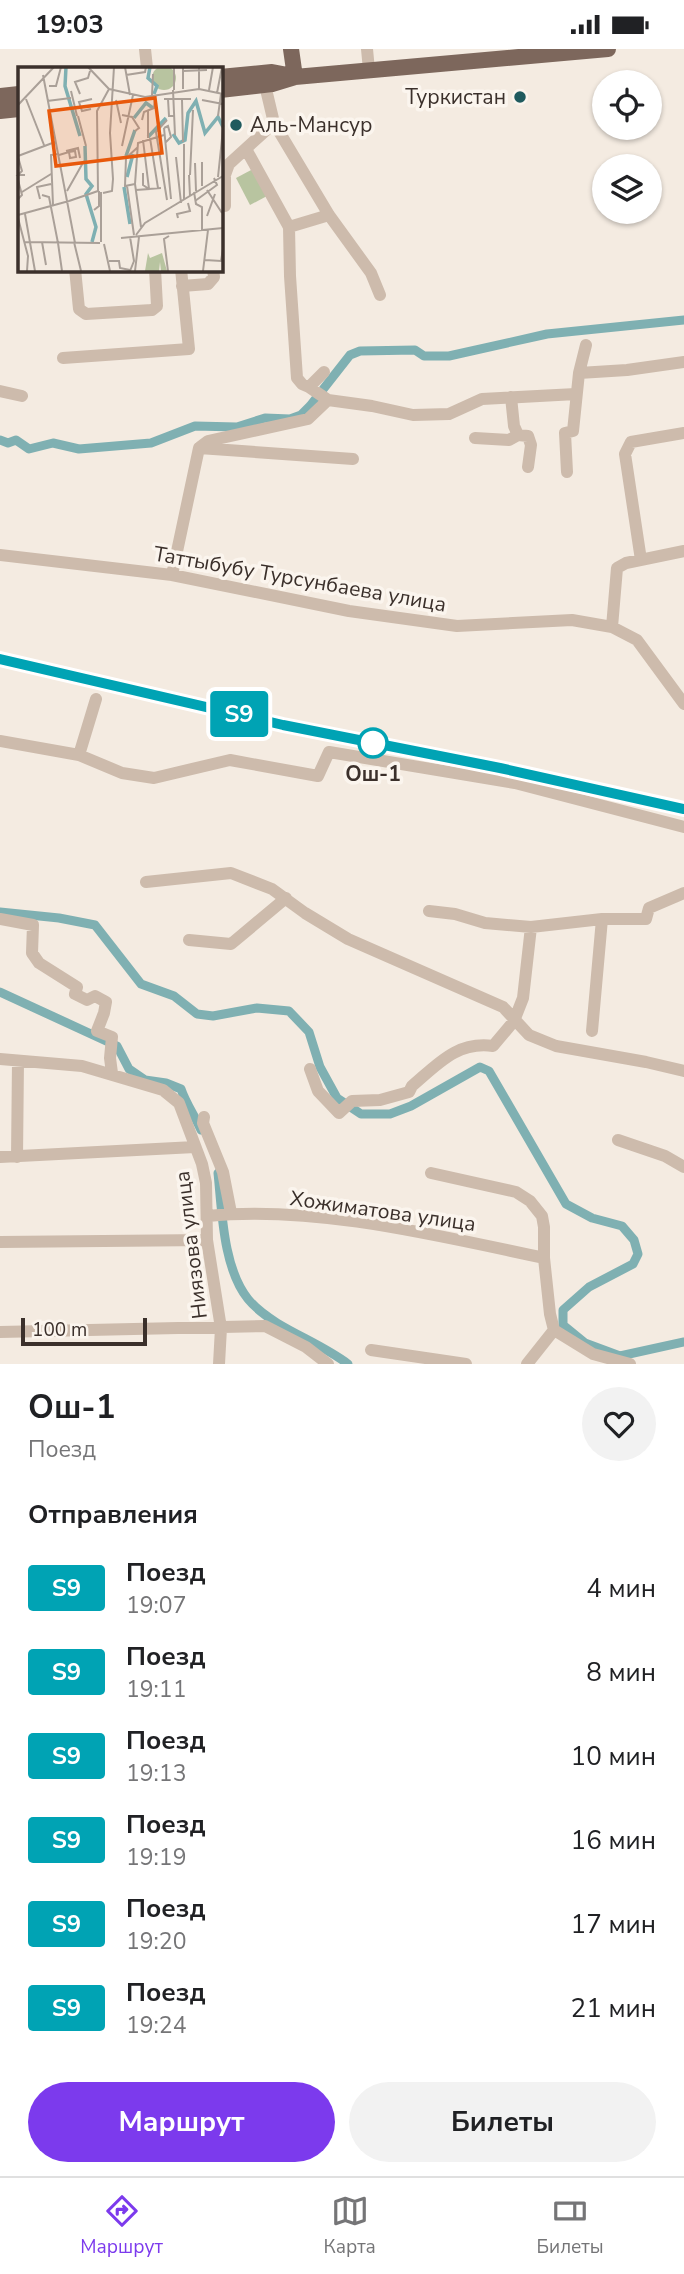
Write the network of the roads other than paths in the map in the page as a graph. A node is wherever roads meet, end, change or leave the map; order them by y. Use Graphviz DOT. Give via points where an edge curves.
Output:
graph roads {
  1 [pos="145,49"];
  2 [pos="291,49"];
  3 [pos="367,49"];
  4 [pos="608,49"];
  5 [pos="146,67"];
  6 [pos="369,70"];
  7 [pos="222,77"];
  8 [pos="295,77"];
  9 [pos="265,85"];
  10 [pos="222,90"];
  11 [pos="18,94"];
  12 [pos="0,96"];
  13 [pos="18,109"];
  14 [pos="0,111"];
  15 [pos="274,123"];
  16 [pos="246,149"];
  17 [pos="225,206"];
  18 [pos="330,215"];
  19 [pos="289,227"];
  20 [pos="75,271"];
  21 [pos="155,271"];
  22 [pos="181,271"];
  23 [pos="213,271"];
  24 [pos="182,286"];
  25 [pos="380,295"];
  26 [pos="586,345"];
  27 [pos="63,358"];
  28 [pos="684,362"];
  29 [pos="324,372"];
  30 [pos="579,373"];
  31 [pos="0,391"];
  32 [pos="319,393"];
  33 [pos="576,394"];
  34 [pos="22,396"];
  35 [pos="512,397"];
  36 [pos="684,433"];
  37 [pos="518,435"];
  38 [pos="475,438"];
  39 [pos="199,448"];
  40 [pos="353,459"];
  41 [pos="528,467"];
  42 [pos="567,472"];
  43 [pos="684,551"];
  44 [pos="0,555"];
  45 [pos="641,560"];
  46 [pos="172,575"];
  47 [pos="612,627"];
  48 [pos="96,699"];
  49 [pos="684,703"];
  50 [pos="0,741"];
  51 [pos="79,755"];
  52 [pos="684,827"];
  53 [pos="146,882"];
  54 [pos="684,893"];
  55 [pos="286,898"];
  56 [pos="429,911"];
  57 [pos="0,919"];
  58 [pos="602,919"];
  59 [pos="531,927"];
  60 [pos="189,940"];
  61 [pos="514,1021"];
  62 [pos="592,1031"];
  63 [pos="0,1059"];
  64 [pos="18,1061"];
  65 [pos="310,1069"];
  66 [pos="684,1071"];
  67 [pos="112,1073"];
  68 [pos="204,1117"];
  69 [pos="618,1140"];
  70 [pos="195,1147"];
  71 [pos="0,1157"];
  72 [pos="18,1157"];
  73 [pos="684,1167"];
  74 [pos="431,1173"];
  75 [pos="220,1214"];
  76 [pos="207,1240"];
  77 [pos="0,1242"];
  78 [pos="544,1258"];
  79 [pos="221,1328"];
  80 [pos="554,1330"];
  81 [pos="0,1332"];
  82 [pos="371,1350"];
  83 [pos="219,1364"];
  84 [pos="328,1364"];
  85 [pos="466,1364"];
  86 [pos="527,1364"];
  87 [pos="630,1364"];
  1 -- 5 [label="street"];
  2 -- 8 [label="main road"];
  3 -- 6 [label="street"];
  4 -- 6 [label="main road"];
  6 -- 8 [label="main road"];
  7 -- 8 [label="main road" via="272,72"];
  8 -- 9 [label="main road"];
  9 -- 10 [label="main road"];
  9 -- 15 [label="street"];
  11 -- 12 [label="main road"];
  13 -- 14 [label="main road"];
  15 -- 16 [label="street"];
  15 -- 18 [label="street"];
  16 -- 17 [label="street" via="229,164"];
  16 -- 19 [label="street"];
  18 -- 19 [label="street"];
  18 -- 25 [label="street" via="371,273"];
  19 -- 32 [label="street" via="295,368 302,384"];
  20 -- 21 [label="street" via="79,309 86,314 152,310 157,306"];
  22 -- 24 [label="street"];
  23 -- 24 [label="street" via="208,284"];
  24 -- 27 [label="street" via="189,349"];
  26 -- 30 [label="street"];
  28 -- 30 [label="street"];
  29 -- 32 [label="street"];
  30 -- 33 [label="street"];
  31 -- 34 [label="street"];
  32 -- 35 [label="street" via="413,415 449,414 482,399"];
  32 -- 39 [label="street" via="308,419"];
  33 -- 35 [label="street"];
  33 -- 42 [label="street" via="573,431 565,433"];
  35 -- 37 [label="street"];
  36 -- 45 [label="street" via="631,442 625,454"];
  37 -- 38 [label="street" via="509,440"];
  37 -- 41 [label="street" via="528,436 531,445"];
  39 -- 40 [label="street"];
  39 -- 46 [label="street"];
  43 -- 45 [label="street"];
  44 -- 46 [label="street, Таттыбубу Турсунбаева улица"];
  45 -- 47 [label="street" via="617,568"];
  46 -- 47 [label="street, Таттыбубу Турсунбаева улица" via="349,611 457,626 572,620"];
  47 -- 49 [label="street, Таттыбубу Турсунбаева улица" via="637,640"];
  48 -- 51 [label="street"];
  50 -- 51 [label="street"];
  51 -- 52 [label="street" via="122,773 154,778 230,761 318,776 328,752 515,783"];
  53 -- 55 [label="street" via="231,873"];
  54 -- 58 [label="street" via="649,908 646,919"];
  55 -- 60 [label="street" via="231,944"];
  55 -- 61 [label="street" via="348,939 503,1007"];
  56 -- 59 [label="street"];
  57 -- 67 [label="street" via="33,926 32,953 39,963 77,987 75,994 106,1002 97,1031 112,1037"];
  58 -- 59 [label="street"];
  58 -- 62 [label="street"];
  59 -- 61 [label="street" via="523,998"];
  61 -- 65 [label="street" via="493,1046 477,1044 448,1055 409,1092 347,1106 339,1113 318,1091"];
  61 -- 66 [label="street" via="529,1035 556,1046"];
  63 -- 64 [label="street, Ниязова улица"];
  64 -- 67 [label="street, Ниязова улица"];
  64 -- 72 [label="street"];
  67 -- 70 [label="street, Ниязова улица" via="163,1090 179,1103"];
  68 -- 75 [label="street" via="223,1172"];
  69 -- 73 [label="street"];
  70 -- 72 [label="street"];
  70 -- 75 [label="street, Ниязова улица"];
  71 -- 72 [label="street"];
  74 -- 78 [label="street" via="516,1192 530,1201 544,1227"];
  75 -- 76 [label="street, Ниязова улица"];
  75 -- 78 [label="street, Хожиматова улица" via="331,1219"];
  76 -- 77 [label="street"];
  76 -- 79 [label="street, Ниязова улица"];
  78 -- 80 [label="street"];
  79 -- 81 [label="street"];
  79 -- 83 [label="street, Ниязова улица"];
  79 -- 84 [label="street" via="265,1326"];
  80 -- 86 [label="street"];
  80 -- 87 [label="street" via="593,1355"];
  82 -- 85 [label="street"];
}
